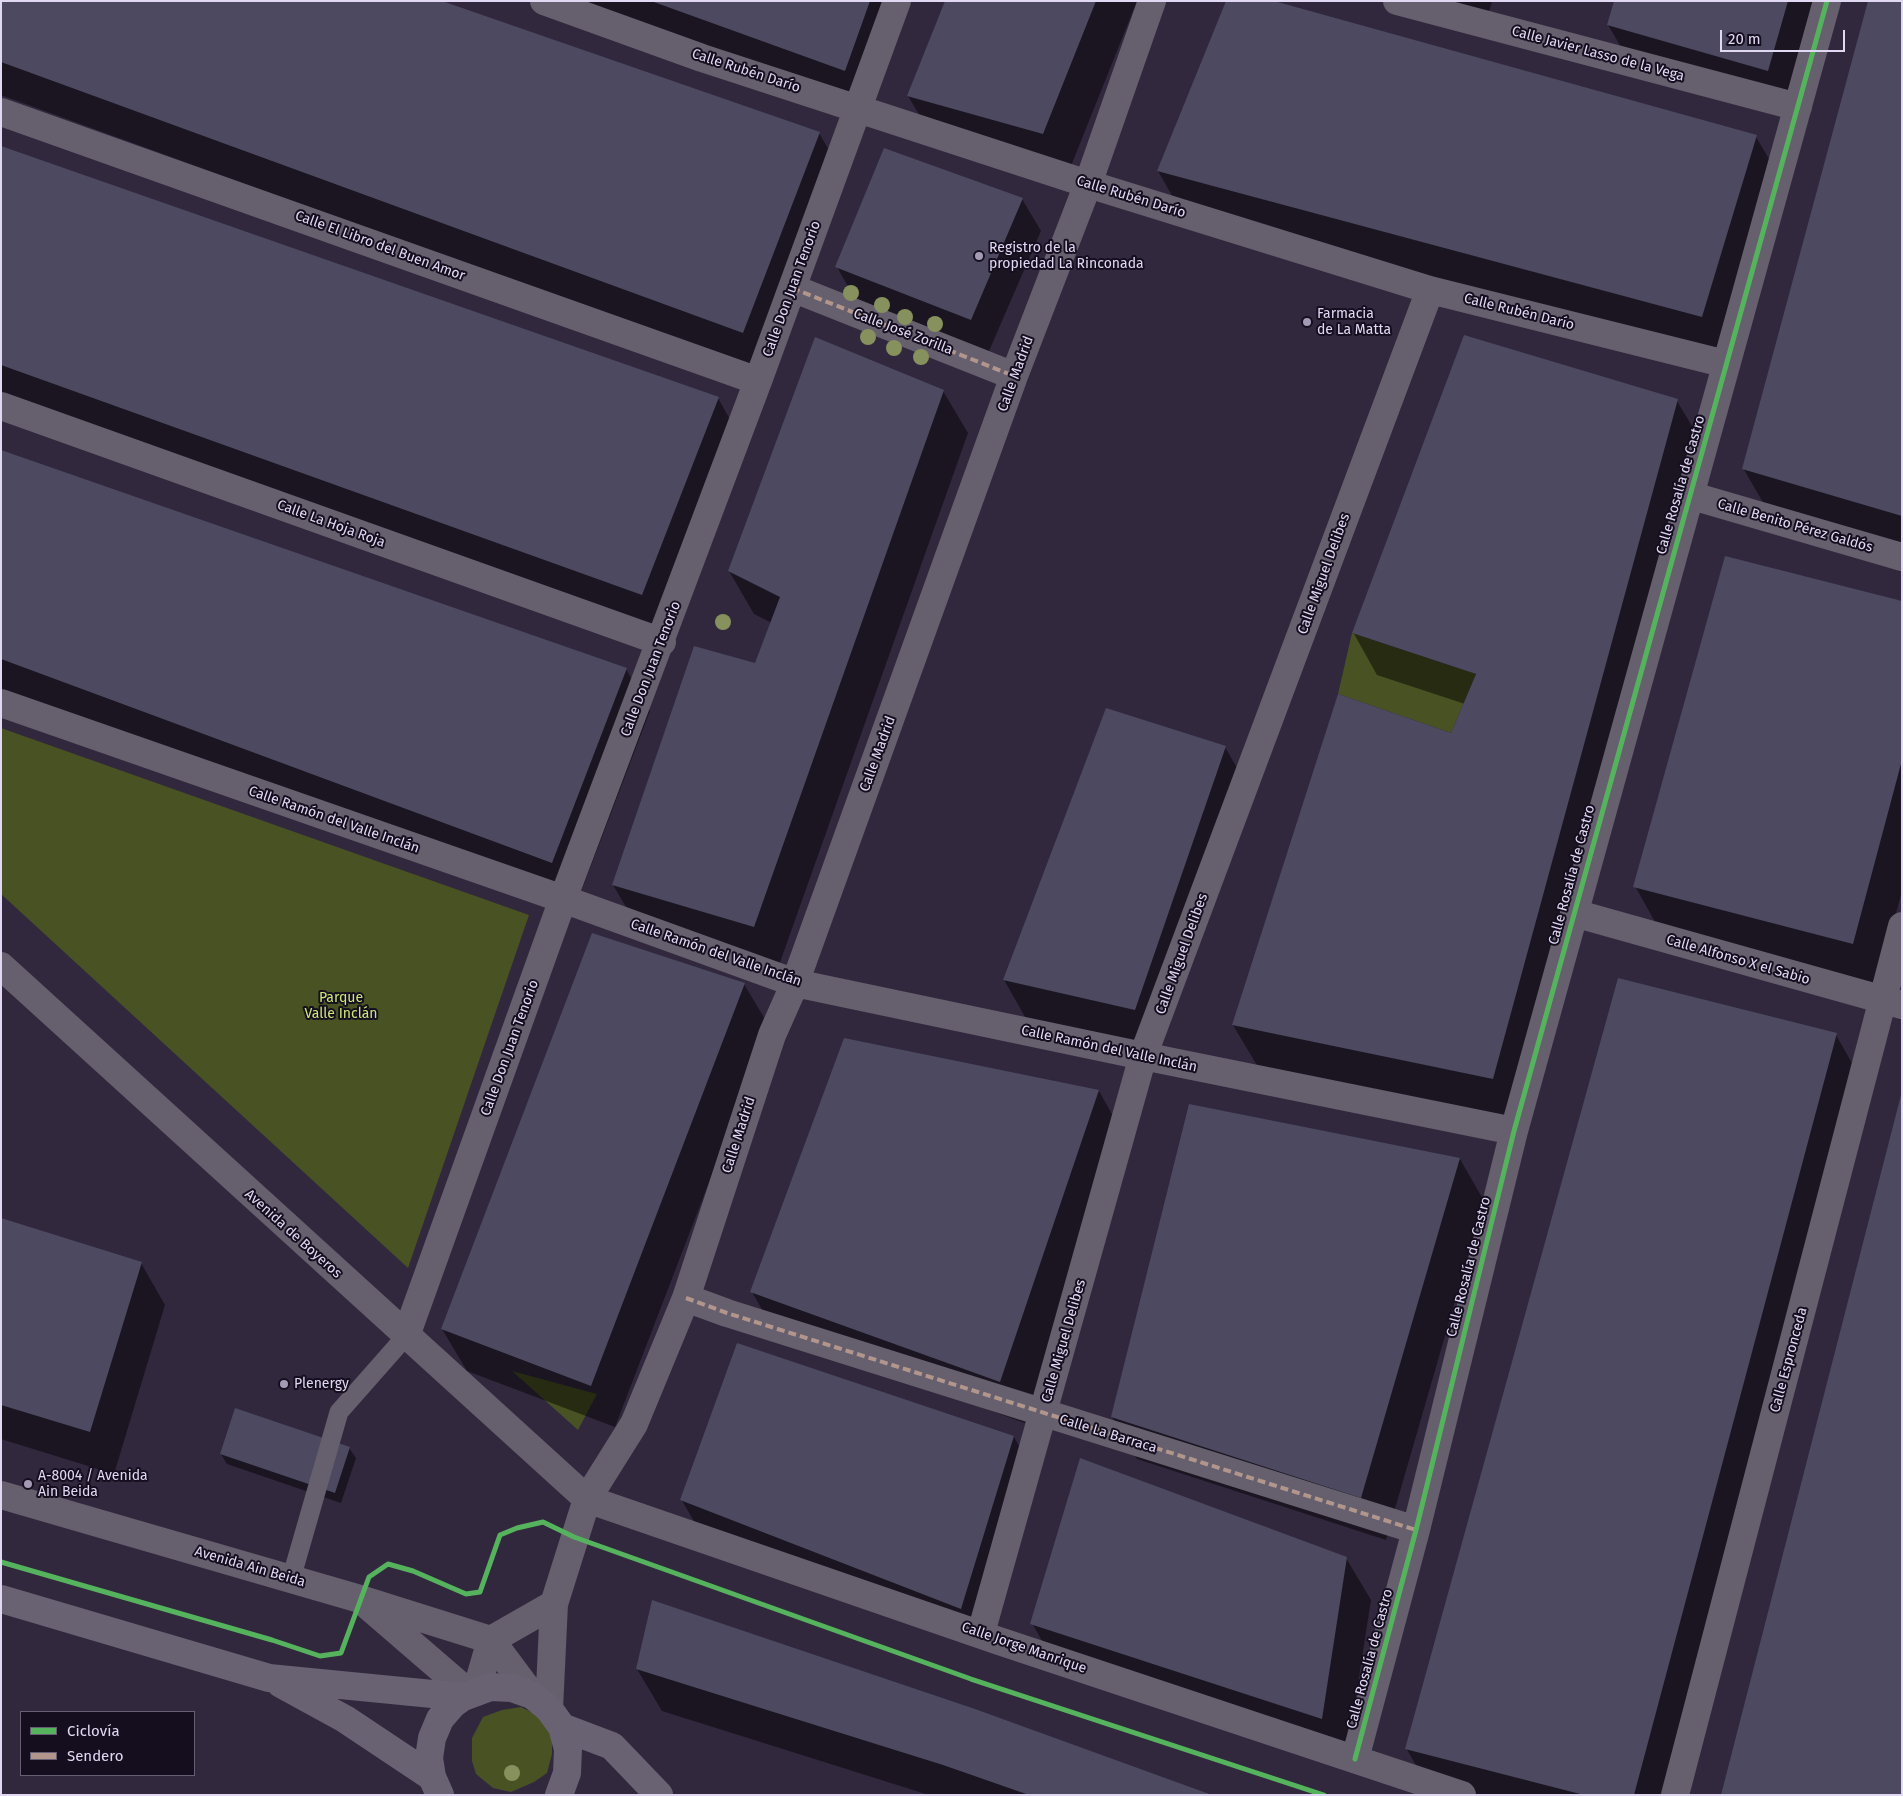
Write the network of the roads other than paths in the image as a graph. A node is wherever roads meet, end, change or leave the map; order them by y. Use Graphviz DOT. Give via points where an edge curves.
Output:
graph roads {
  1 [pos="544,1"];
  2 [pos="897,1"];
  3 [pos="1152,1"];
  4 [pos="1397,1"];
  5 [pos="1827,1"];
  6 [pos="1798,107"];
  7 [pos="857,108"];
  8 [pos="1,112"];
  9 [pos="1088,184"];
  10 [pos="792,288"];
  11 [pos="1430,290"];
  12 [pos="1726,364"];
  13 [pos="1014,376"];
  14 [pos="758,381"];
  15 [pos="1,406"];
  16 [pos="1689,495"];
  17 [pos="1902,557"];
  18 [pos="662,642"];
  19 [pos="1,703"];
  20 [pos="563,899"];
  21 [pos="1574,913"];
  22 [pos="1902,926"];
  23 [pos="1,966"];
  24 [pos="795,983"];
  25 [pos="1892,1003"];
  26 [pos="1144,1056"];
  27 [pos="1514,1131"];
  28 [pos="686,1298"];
  29 [pos="406,1336"];
  30 [pos="1043,1414"];
  31 [pos="1,1495"];
  32 [pos="587,1499"];
  33 [pos="1416,1530"];
  34 [pos="291,1579"];
  35 [pos="1,1599"];
  36 [pos="360,1599"];
  37 [pos="554,1604"];
  38 [pos="981,1633"];
  39 [pos="491,1640"];
  40 [pos="269,1678"];
  41 [pos="469,1694"];
  42 [pos="548,1710"];
  43 [pos="1355,1759"];
  44 [pos="436,1786"];
  45 [pos="558,1795"];
  46 [pos="659,1795"];
  47 [pos="1462,1795"];
  48 [pos="1676,1795"];
  1 -- 7 [label="street, Calle Rubén Darío" via="702,58"];
  2 -- 7 [label="street, Calle Don Juan Tenorio"];
  3 -- 9 [label="street, Calle Madrid"];
  4 -- 6 [label="street, Calle Javier Lasso de la Vega"];
  5 -- 6 [label="street, Calle Rosalía de Castro"];
  6 -- 12 [label="street, Calle Rosalía de Castro"];
  7 -- 9 [label="street, Calle Rubén Darío"];
  7 -- 10 [label="street, Calle Don Juan Tenorio"];
  8 -- 14 [label="street, Calle El Libro del Buen Amor"];
  9 -- 11 [label="street, Calle Rubén Darío"];
  9 -- 13 [label="street, Calle Madrid"];
  10 -- 13 [label="street, Calle José Zorilla"];
  10 -- 14 [label="street, Calle Don Juan Tenorio"];
  11 -- 12 [label="street, Calle Rubén Darío"];
  11 -- 26 [label="street, Calle Miguel Delibes"];
  12 -- 16 [label="street, Calle Rosalía de Castro"];
  13 -- 24 [label="street, Calle Madrid"];
  14 -- 18 [label="street, Calle Don Juan Tenorio"];
  15 -- 18 [label="street, Calle La Hoja Roja"];
  16 -- 17 [label="street, Calle Benito Pérez Galdós"];
  16 -- 21 [label="street, Calle Rosalía de Castro"];
  18 -- 20 [label="street, Calle Don Juan Tenorio"];
  19 -- 20 [label="street, Calle Ramón del Valle Inclán"];
  20 -- 24 [label="street, Calle Ramón del Valle Inclán"];
  20 -- 29 [label="street, Calle Don Juan Tenorio"];
  21 -- 25 [label="street, Calle Alfonso X el Sabio"];
  21 -- 27 [label="street, Calle Rosalía de Castro"];
  22 -- 25 [label="street, Calle Espronceda"];
  23 -- 29 [label="street, Avenida de Boyeros"];
  24 -- 26 [label="street, Calle Ramón del Valle Inclán"];
  24 -- 28 [label="street, Calle Madrid" via="772,1035"];
  25 -- 48 [label="street, Calle Espronceda"];
  26 -- 27 [label="street, Calle Ramón del Valle Inclán"];
  26 -- 30 [label="street, Calle Miguel Delibes"];
  27 -- 33 [label="street, Calle Rosalía de Castro"];
  28 -- 30 [label="street, Calle La Barraca"];
  28 -- 32 [label="street, Calle Madrid" via="634,1424"];
  29 -- 32 [label="street, Avenida de Boyeros"];
  29 -- 34 [label="lane" via="339,1412"];
  30 -- 33 [label="street, Calle La Barraca"];
  30 -- 38 [label="street, Calle Miguel Delibes"];
  31 -- 34 [label="street, Avenida Ain Beida"];
  32 -- 37 [label="street, Calle Madrid"];
  32 -- 38 [label="street, Calle Jorge Manrique"];
  33 -- 43 [label="street, Calle Rosalía de Castro"];
  34 -- 36 [label="street, Avenida Ain Beida"];
  35 -- 40 [label="main road"];
  36 -- 39 [label="street"];
  36 -- 41 [label="street, Avenida Ain Beida"];
  37 -- 39 [label="street"];
  37 -- 42 [label="street, Calle Madrid"];
  38 -- 43 [label="street, Calle Jorge Manrique"];
  39 -- 41 [label="street"];
  39 -- 42 [label="street"];
  40 -- 41 [label="main road"];
  40 -- 44 [label="main road" via="345,1719"];
  41 -- 42 [label="main road" via="490,1687 512,1688"];
  41 -- 44 [label="main road" via="453,1704 440,1720 432,1738 429,1758"];
  42 -- 45 [label="main road" via="568,1749 567,1773"];
  42 -- 46 [label="main road" via="612,1746"];
  43 -- 47 [label="street, Calle Jorge Manrique"];
}
